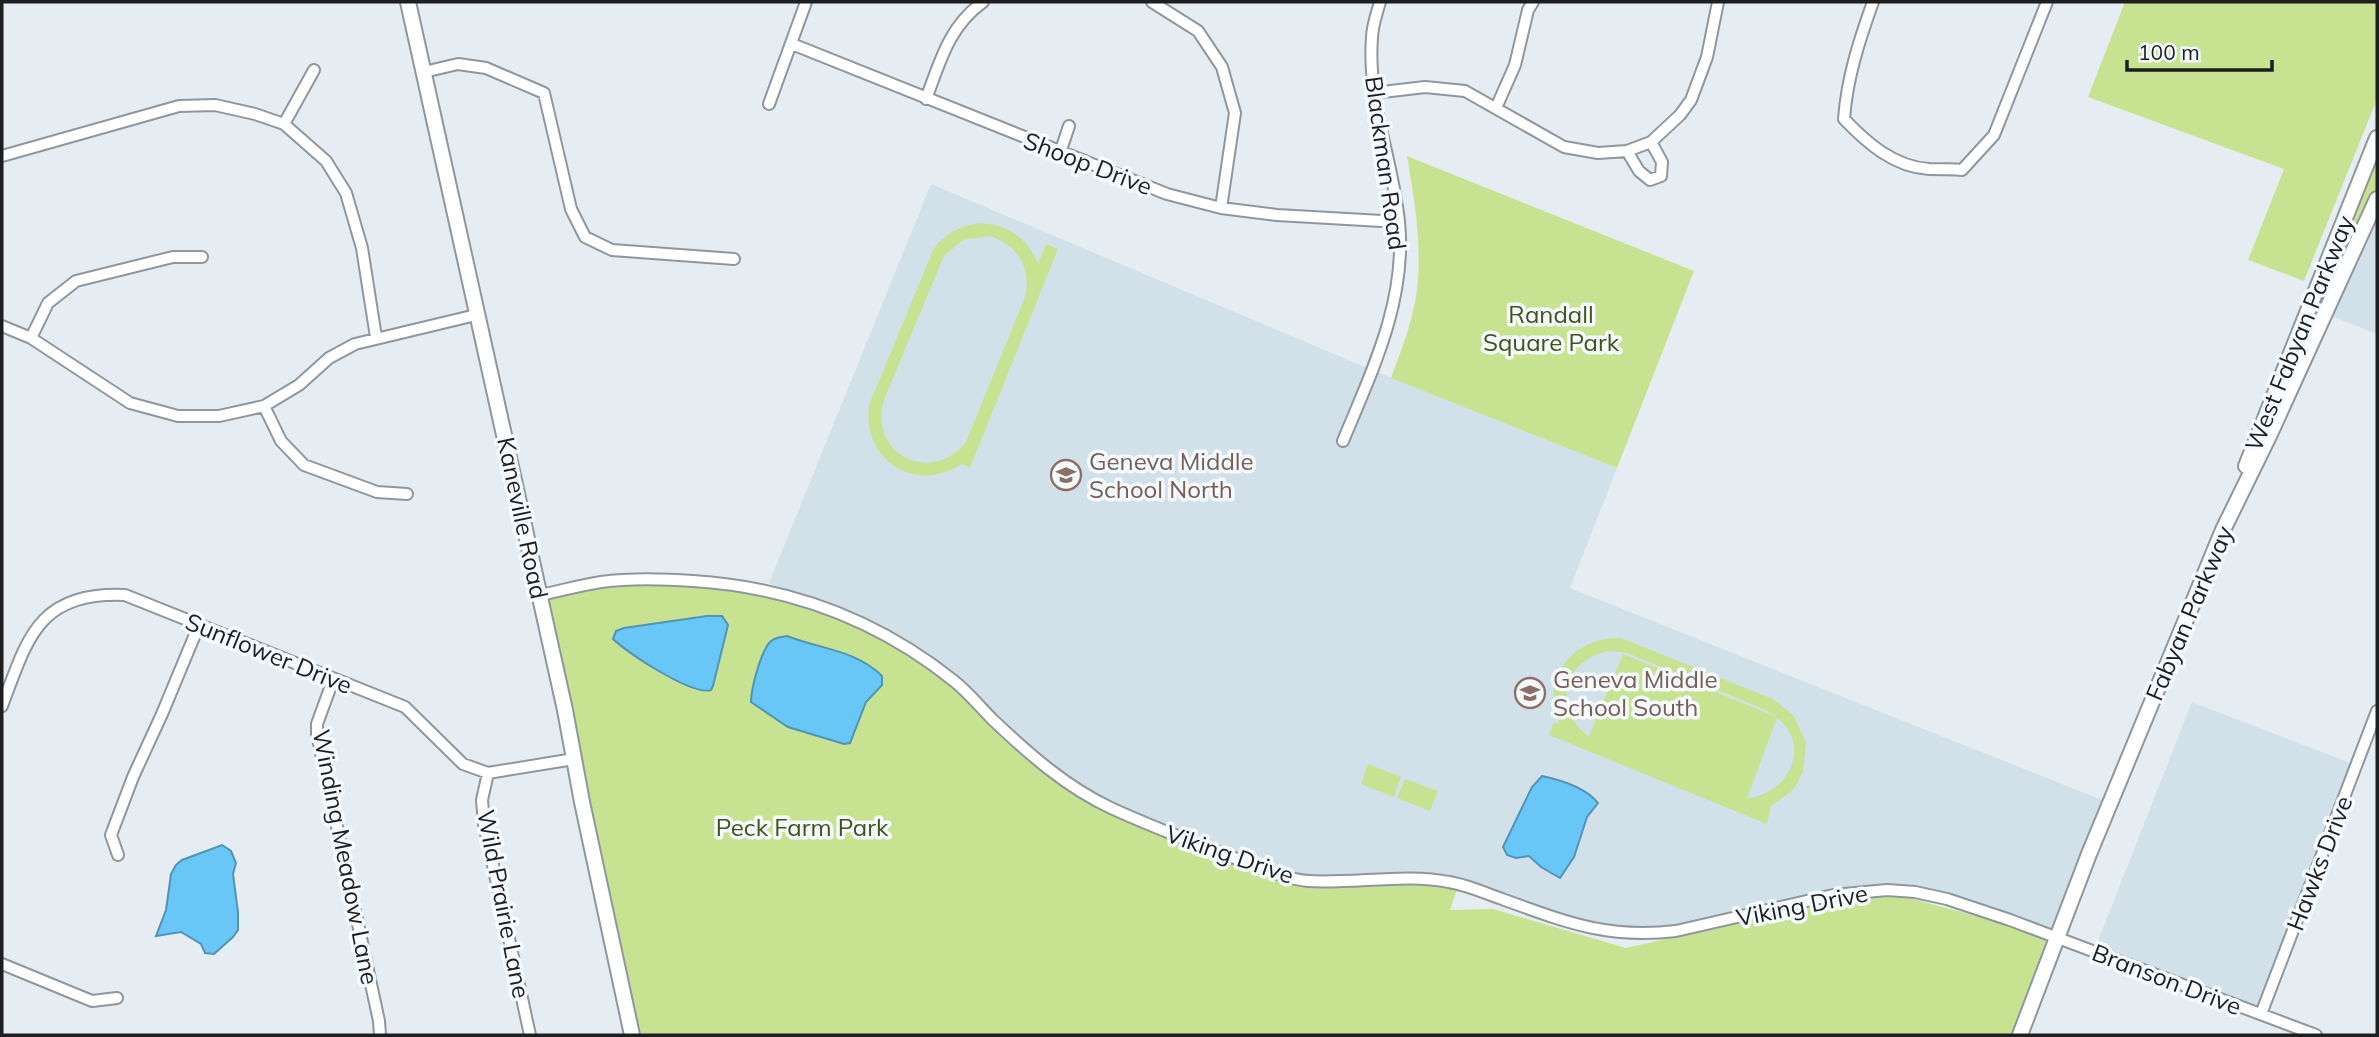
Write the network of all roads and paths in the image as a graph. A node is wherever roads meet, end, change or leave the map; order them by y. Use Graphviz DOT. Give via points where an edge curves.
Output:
graph roads {
  1 [pos="408,2"];
  2 [pos="806,2"];
  3 [pos="983,2"];
  4 [pos="1152,2"];
  5 [pos="1380,2"];
  6 [pos="1533,2"];
  7 [pos="1718,2"];
  8 [pos="1873,2"];
  9 [pos="2047,2"];
  10 [pos="792,44"];
  11 [pos="314,70"];
  12 [pos="424,72"];
  13 [pos="1374,93"];
  14 [pos="926,99"];
  15 [pos="769,104"];
  16 [pos="1496,108"];
  17 [pos="284,124"];
  18 [pos="1069,126"];
  19 [pos="2377,138"];
  20 [pos="1651,142"];
  21 [pos="1627,150"];
  22 [pos="1060,153"];
  23 [pos="2,156"];
  24 [pos="2377,199"];
  25 [pos="1221,208"];
  26 [pos="1399,222"];
  27 [pos="202,257"];
  28 [pos="734,259"];
  29 [pos="476,315"];
  30 [pos="2,326"];
  31 [pos="376,337"];
  32 [pos="31,338"];
  33 [pos="264,405"];
  34 [pos="1343,441"];
  35 [pos="407,494"];
  36 [pos="2223,530"];
  37 [pos="541,595"];
  38 [pos="199,625"];
  39 [pos="333,680"];
  40 [pos="2,706"];
  41 [pos="2377,711"];
  42 [pos="574,759"];
  43 [pos="488,773"];
  44 [pos="118,855"];
  45 [pos="2058,938"];
  46 [pos="2,964"];
  47 [pos="117,998"];
  48 [pos="2261,1014"];
  49 [pos="380,1035"];
  50 [pos="530,1035"];
  51 [pos="632,1035"];
  52 [pos="2020,1035"];
  53 [pos="2316,1035"];
  1 -- 12 [label="main road, Kaneville Road"];
  2 -- 10 [label="street"];
  3 -- 14 [label="street" via="949,38"];
  4 -- 25 [label="street" via="1198,30 1222,67 1234,113"];
  5 -- 13 [label="street, Blackman Road" via="1372,37"];
  6 -- 16 [label="street" via="1515,65"];
  7 -- 20 [label="street" via="1707,57 1691,100"];
  8 -- 9 [label="street" via="1855,53 1844,119 1883,154 1927,169 1962,170 1994,135"];
  10 -- 14 [label="street, Shoop Drive"];
  10 -- 15 [label="street"];
  11 -- 17 [label="street"];
  12 -- 28 [label="street" via="458,64 486,68 544,93 571,209 585,237 612,250"];
  12 -- 29 [label="main road, Kaneville Road"];
  13 -- 16 [label="street" via="1425,87 1465,91"];
  13 -- 26 [label="street, Blackman Road"];
  14 -- 22 [label="street, Shoop Drive"];
  16 -- 21 [label="street" via="1564,147 1598,153"];
  17 -- 23 [label="street" via="215,105 179,106"];
  17 -- 31 [label="street" via="326,161 346,193 362,248"];
  18 -- 22 [label="street"];
  19 -- 36 [label="main road, West Fabyan Parkway"];
  20 -- 21 [label="street"];
  20 -- 21 [label="street" via="1662,162 1661,176 1650,180"];
  22 -- 25 [label="street, Shoop Drive" via="1167,194"];
  24 -- 36 [label="main road, Fabyan Parkway"];
  25 -- 26 [label="street, Shoop Drive"];
  26 -- 34 [label="street, Blackman Road" via="1397,288 1389,324"];
  27 -- 32 [label="street" via="173,257 76,281 48,303"];
  29 -- 31 [label="street"];
  29 -- 37 [label="main road, Kaneville Road"];
  30 -- 32 [label="street"];
  31 -- 33 [label="street" via="329,358 299,385"];
  32 -- 33 [label="street" via="130,403 178,416 219,416"];
  33 -- 35 [label="street" via="281,441 304,465 377,492"];
  36 -- 45 [label="main road, Fabyan Parkway"];
  37 -- 42 [label="main road, Kaneville Road"];
  37 -- 45 [label="street, Viking Drive" via="602,582 661,579 766,590 831,610 901,642 956,682 1035,759 1107,806 1293,879 1449,881 1577,925 1648,934 1833,895 1906,891 1947,899"];
  38 -- 39 [label="street, Sunflower Drive"];
  38 -- 40 [label="street, Sunflower Drive" via="125,595 74,599 54,610 25,644"];
  38 -- 44 [label="street" via="111,835"];
  39 -- 43 [label="street, Sunflower Drive" via="405,708 463,764"];
  39 -- 49 [label="street, Winding Meadow Lane" via="317,734"];
  41 -- 48 [label="street, Hawks Drive"];
  42 -- 43 [label="street"];
  42 -- 51 [label="main road, Kaneville Road"];
  43 -- 50 [label="street, Wild Prairie Lane" via="482,800 484,824"];
  45 -- 48 [label="street, Branson Drive"];
  45 -- 52 [label="main road, Fabyan Parkway"];
  46 -- 47 [label="street" via="92,1001"];
  48 -- 53 [label="street, Branson Drive"];
}
